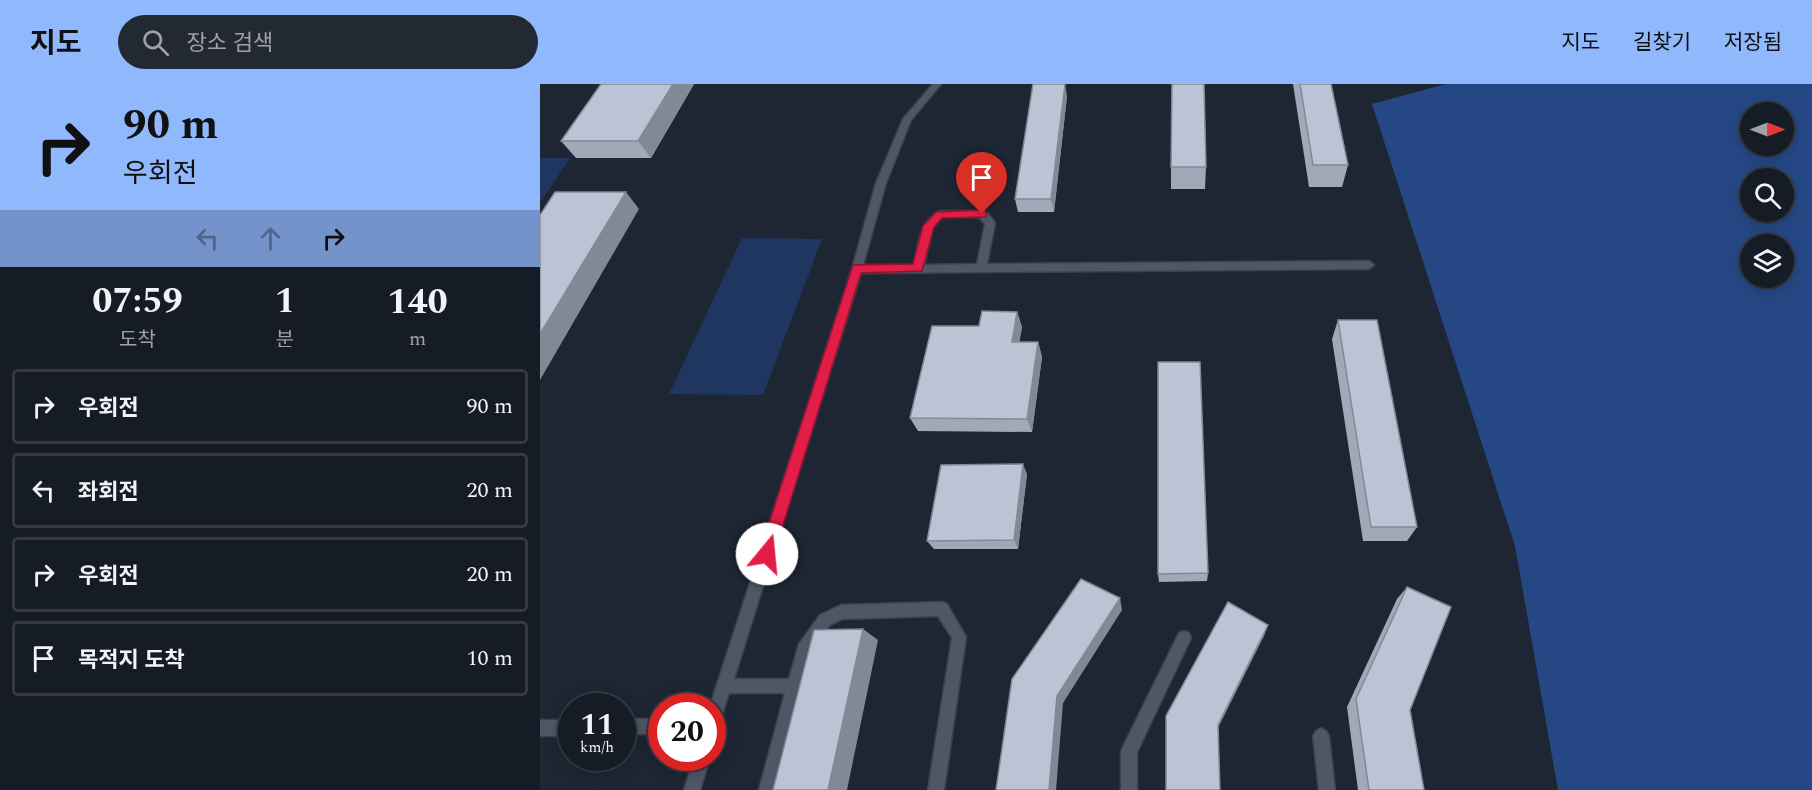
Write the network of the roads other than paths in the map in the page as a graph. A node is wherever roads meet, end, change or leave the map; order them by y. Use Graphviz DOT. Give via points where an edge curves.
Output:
graph roads {
  1 [pos="937,84"];
  2 [pos="1369,265"];
  3 [pos="857,268"];
  4 [pos="918,268"];
  5 [pos="981,268"];
  6 [pos="1184,638"];
  7 [pos="725,686"];
  8 [pos="794,686"];
  9 [pos="723,693"];
  10 [pos="540,728"];
  11 [pos="558,728"];
  12 [pos="1321,736"];
  13 [pos="698,771"];
  14 [pos="692,790"];
  15 [pos="767,790"];
  16 [pos="936,790"];
  17 [pos="1129,790"];
  18 [pos="1327,790"];
  1 -- 3 [label="lane" via="907,119 881,183"];
  2 -- 5 [label="lane"];
  3 -- 4 [label="lane"];
  3 -- 7 [label="lane"];
  4 -- 5 [label="lane"];
  4 -- 5 [label="lane" via="928,226 940,214 982,214 990,223"];
  6 -- 17 [label="lane" via="1129,752"];
  7 -- 8 [label="lane"];
  7 -- 9 [label="lane"];
  8 -- 15 [label="lane"];
  8 -- 16 [label="lane" via="804,649 825,620 841,612 942,609 959,637"];
  10 -- 11 [label="lane"];
  12 -- 18 [label="lane"];
  13 -- 14 [label="lane"];
}
